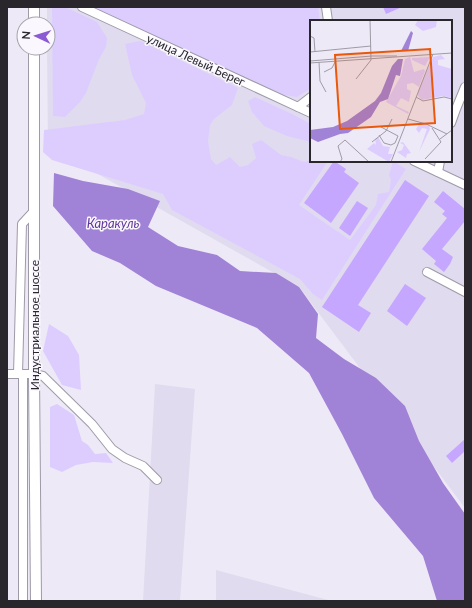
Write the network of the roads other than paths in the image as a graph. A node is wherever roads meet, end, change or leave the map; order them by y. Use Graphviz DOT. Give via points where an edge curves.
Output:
graph roads {
  1 [pos="82,7"];
  2 [pos="326,7"];
  3 [pos="328,20"];
  4 [pos="34,56"];
  5 [pos="465,87"];
  6 [pos="310,98"];
  7 [pos="298,107"];
  8 [pos="310,113"];
  9 [pos="452,120"];
  10 [pos="416,162"];
  11 [pos="440,162"];
  12 [pos="438,172"];
  13 [pos="465,185"];
  14 [pos="34,211"];
  15 [pos="427,272"];
  16 [pos="465,292"];
  17 [pos="7,374"];
  18 [pos="20,374"];
  19 [pos="34,374"];
  20 [pos="157,480"];
  21 [pos="23,601"];
  22 [pos="36,601"];
  1 -- 7 [label="street, улица Левый Берег"];
  2 -- 3 [label="street"];
  4 -- 14 [label="main road, Индустриальное шоссе"];
  5 -- 9 [label="street"];
  6 -- 7 [label="street"];
  7 -- 8 [label="street, улица Левый Берег"];
  10 -- 12 [label="street"];
  11 -- 12 [label="street"];
  12 -- 13 [label="street"];
  14 -- 18 [label="street" via="22,224"];
  14 -- 19 [label="main road, Индустриальное шоссе"];
  15 -- 16 [label="street"];
  17 -- 18 [label="street"];
  18 -- 19 [label="street"];
  18 -- 21 [label="street"];
  19 -- 20 [label="street" via="43,376 92,424 112,449 143,466"];
  19 -- 22 [label="main road, Индустриальное шоссе"];
}
